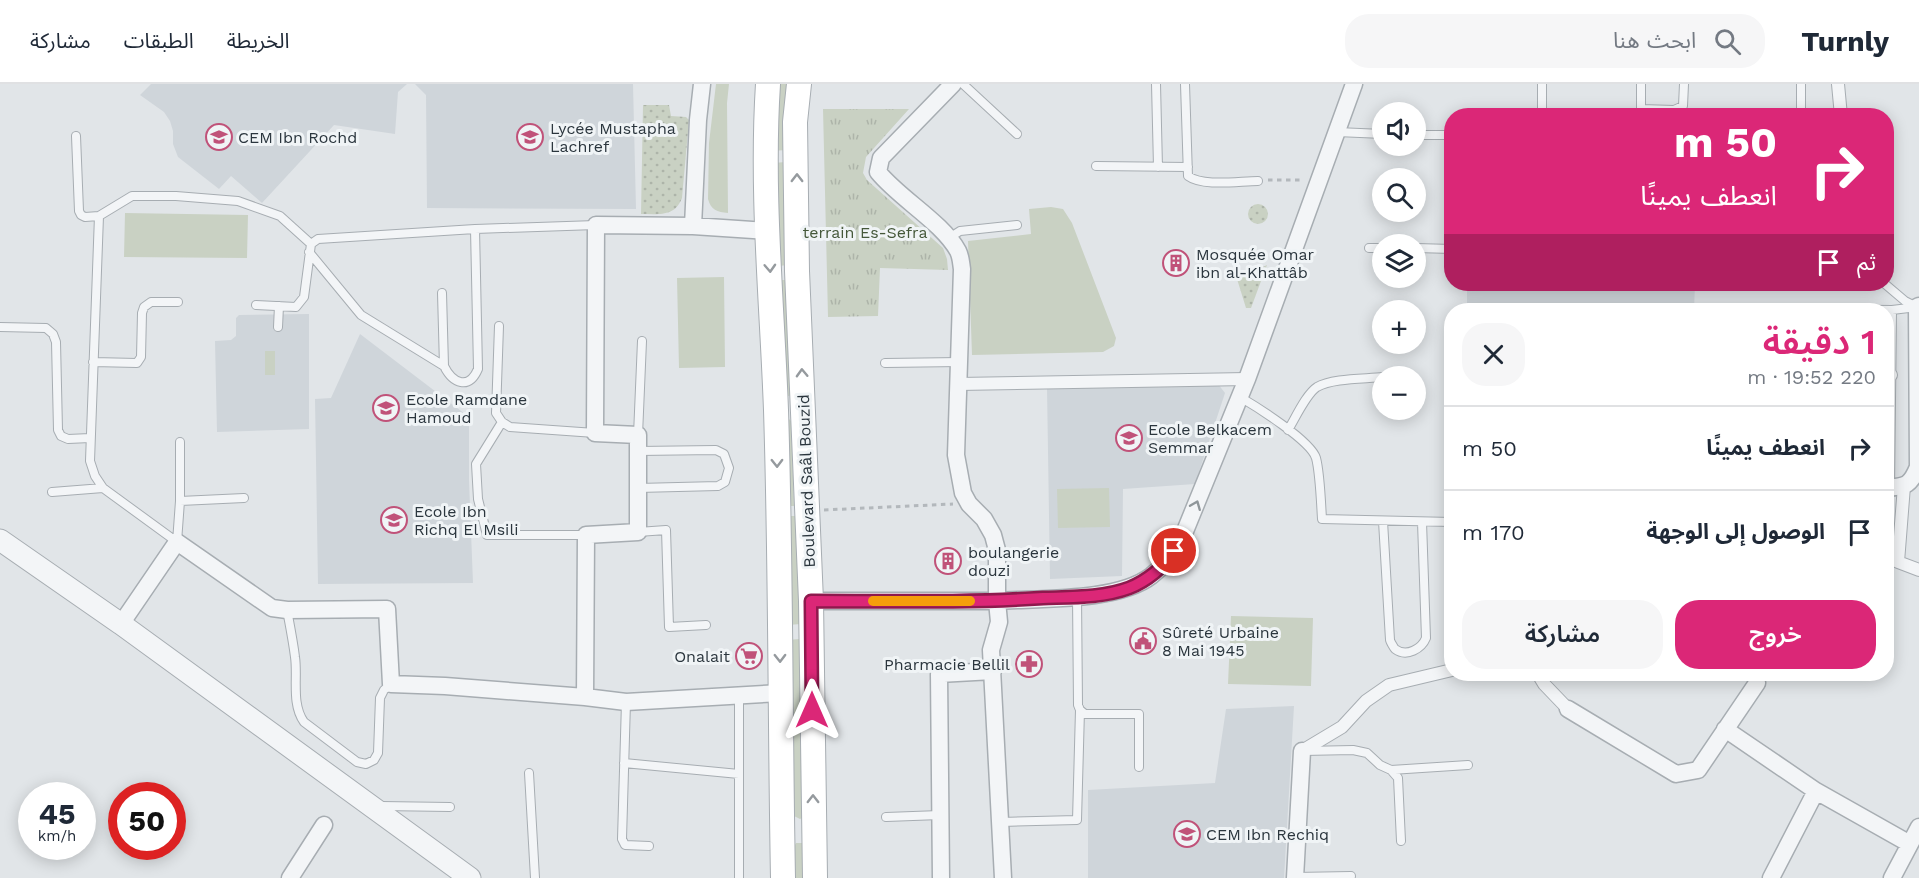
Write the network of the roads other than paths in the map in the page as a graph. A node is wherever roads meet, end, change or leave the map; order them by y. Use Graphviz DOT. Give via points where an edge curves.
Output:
graph roads {
  1 [pos="702,84"];
  2 [pos="768,84"];
  3 [pos="799,84"];
  4 [pos="953,84"];
  5 [pos="963,84"];
  6 [pos="1155,84"];
  7 [pos="1185,84"];
  8 [pos="1354,84"];
  9 [pos="1542,84"];
  10 [pos="1641,84"];
  11 [pos="1684,84"];
  12 [pos="1801,84"];
  13 [pos="1838,84"];
  14 [pos="1542,108"];
  15 [pos="1641,108"];
  16 [pos="1678,108"];
  17 [pos="1802,108"];
  18 [pos="1840,108"];
  19 [pos="1337,132"];
  20 [pos="1017,134"];
  21 [pos="1372,134"];
  22 [pos="1426,135"];
  23 [pos="1444,135"];
  24 [pos="76,136"];
  25 [pos="1096,166"];
  26 [pos="1158,167"];
  27 [pos="1188,167"];
  28 [pos="1258,181"];
  29 [pos="99,216"];
  30 [pos="596,225"];
  31 [pos="1017,225"];
  32 [pos="693,226"];
  33 [pos="475,229"];
  34 [pos="768,231"];
  35 [pos="949,238"];
  36 [pos="310,248"];
  37 [pos="1426,249"];
  38 [pos="1444,249"];
  39 [pos="1894,291"];
  40 [pos="442,292"];
  41 [pos="178,302"];
  42 [pos="256,305"];
  43 [pos="279,306"];
  44 [pos="1918,306"];
  45 [pos="1894,310"];
  46 [pos="500,326"];
  47 [pos="0,327"];
  48 [pos="278,327"];
  49 [pos="642,341"];
  50 [pos="93,362"];
  51 [pos="960,362"];
  52 [pos="885,363"];
  53 [pos="444,366"];
  54 [pos="1372,377"];
  55 [pos="1247,379"];
  56 [pos="958,384"];
  57 [pos="1240,397"];
  58 [pos="803,410"];
  59 [pos="776,412"];
  60 [pos="502,422"];
  61 [pos="1288,430"];
  62 [pos="595,433"];
  63 [pos="90,438"];
  64 [pos="180,442"];
  65 [pos="638,443"];
  66 [pos="1894,487"];
  67 [pos="103,488"];
  68 [pos="638,488"];
  69 [pos="52,492"];
  70 [pos="244,498"];
  71 [pos="180,501"];
  72 [pos="1383,521"];
  73 [pos="1422,522"];
  74 [pos="1444,522"];
  75 [pos="638,532"];
  76 [pos="586,535"];
  77 [pos="0,540"];
  78 [pos="177,542"];
  79 [pos="1919,570"];
  80 [pos="1077,596"];
  81 [pos="811,601"];
  82 [pos="997,601"];
  83 [pos="287,610"];
  84 [pos="121,624"];
  85 [pos="706,625"];
  86 [pos="993,671"];
  87 [pos="1444,672"];
  88 [pos="1542,681"];
  89 [pos="1758,683"];
  90 [pos="392,684"];
  91 [pos="781,693"];
  92 [pos="739,696"];
  93 [pos="585,697"];
  94 [pos="627,702"];
  95 [pos="1568,709"];
  96 [pos="1080,710"];
  97 [pos="1725,729"];
  98 [pos="1302,751"];
  99 [pos="624,763"];
  100 [pos="1468,765"];
  101 [pos="1139,767"];
  102 [pos="1391,770"];
  103 [pos="529,773"];
  104 [pos="739,774"];
  105 [pos="1816,791"];
  106 [pos="371,806"];
  107 [pos="450,807"];
  108 [pos="940,815"];
  109 [pos="886,817"];
  110 [pos="1001,822"];
  111 [pos="324,825"];
  112 [pos="1919,827"];
  113 [pos="782,828"];
  114 [pos="813,828"];
  115 [pos="1401,841"];
  116 [pos="1910,844"];
  117 [pos="649,846"];
  118 [pos="458,875"];
  119 [pos="1352,876"];
  120 [pos="1295,877"];
  121 [pos="290,878"];
  122 [pos="535,878"];
  123 [pos="740,878"];
  124 [pos="783,878"];
  125 [pos="815,878"];
  126 [pos="941,878"];
  127 [pos="1003,878"];
  128 [pos="1771,878"];
  129 [pos="1892,878"];
  1 -- 32 [label="street"];
  2 -- 34 [label="main road, Boulevard Saâl Bouzid"];
  58 -- 3 [label="main road, Boulevard Saâl Bouzid, one-way" via="795,122"];
  4 -- 35 [label="street" via="881,158 878,172"];
  5 -- 20 [label="lane"];
  6 -- 26 [label="lane"];
  7 -- 27 [label="lane"];
  8 -- 19 [label="street"];
  9 -- 14 [label="lane"];
  10 -- 15 [label="lane"];
  11 -- 16 [label="lane" via="1683,106"];
  12 -- 17 [label="lane"];
  13 -- 18 [label="street"];
  19 -- 21 [label="lane"];
  19 -- 55 [label="street"];
  22 -- 23 [label="lane"];
  24 -- 29 [label="lane" via="79,211 85,217"];
  25 -- 26 [label="lane"];
  26 -- 27 [label="lane"];
  27 -- 28 [label="lane" via="1188,176 1194,181"];
  29 -- 36 [label="lane" via="132,196 237,201 280,216"];
  29 -- 50 [label="lane"];
  30 -- 32 [label="street"];
  30 -- 33 [label="lane"];
  30 -- 62 [label="street"];
  31 -- 35 [label="lane" via="960,231"];
  32 -- 34 [label="street"];
  33 -- 36 [label="lane" via="318,239"];
  33 -- 53 [label="lane" via="478,369 466,382 449,376"];
  34 -- 59 [label="main road, Boulevard Saâl Bouzid, one-way"];
  35 -- 51 [label="street" via="959,254 962,270"];
  36 -- 43 [label="lane" via="304,297 296,307"];
  36 -- 53 [label="lane" via="361,315"];
  37 -- 38 [label="lane"];
  39 -- 44 [label="lane"];
  40 -- 53 [label="lane"];
  41 -- 50 [label="lane" via="151,302 144,307 141,357 137,363"];
  42 -- 43 [label="lane"];
  43 -- 48 [label="lane"];
  44 -- 45 [label="lane"];
  44 -- 66 [label="street" via="1918,467 1912,481"];
  46 -- 60 [label="lane" via="496,414"];
  47 -- 63 [label="lane" via="45,328 53,334 58,430 69,439"];
  49 -- 65 [label="lane"];
  50 -- 63 [label="lane"];
  51 -- 52 [label="lane"];
  51 -- 56 [label="street"];
  54 -- 61 [label="lane" via="1317,387"];
  55 -- 56 [label="street"];
  55 -- 57 [label="street"];
  56 -- 82 [label="street" via="956,455 963,493 993,535 997,550"];
  57 -- 61 [label="lane"];
  80 -- 57 [label="street, one-way" via="1129,588 1167,562 1181,541"];
  58 -- 59 [label="main road"];
  58 -- 81 [label="main road, Boulevard Saâl Bouzid"];
  59 -- 91 [label="main road, Boulevard Saâl Bouzid, one-way"];
  60 -- 62 [label="lane" via="510,427"];
  60 -- 76 [label="lane" via="476,464 478,499 487,535"];
  61 -- 72 [label="lane" via="1316,458 1322,519"];
  62 -- 65 [label="street"];
  63 -- 67 [label="lane" via="90,461"];
  64 -- 71 [label="lane"];
  65 -- 68 [label="street"];
  65 -- 68 [label="lane" via="716,450 724,454 729,468 725,482 718,486"];
  66 -- 79 [label="street" via="1898,562"];
  67 -- 69 [label="lane"];
  67 -- 78 [label="lane"];
  68 -- 75 [label="street"];
  70 -- 71 [label="lane"];
  71 -- 78 [label="lane"];
  72 -- 73 [label="lane"];
  72 -- 73 [label="lane" via="1390,640 1402,651 1415,651 1426,638"];
  73 -- 74 [label="lane"];
  75 -- 76 [label="street"];
  75 -- 85 [label="lane" via="666,530 669,627"];
  76 -- 93 [label="street"];
  77 -- 84 [label="street"];
  78 -- 83 [label="street" via="259,600 272,608"];
  78 -- 84 [label="street"];
  80 -- 82 [label="street"];
  80 -- 96 [label="lane"];
  81 -- 82 [label="street"];
  114 -- 81 [label="main road, Boulevard Saâl Bouzid, one-way"];
  82 -- 86 [label="street" via="999,622 991,650"];
  83 -- 90 [label="street" via="387,609"];
  83 -- 90 [label="lane" via="300,716 357,762 366,764 378,753 380,698"];
  84 -- 106 [label="street"];
  86 -- 108 [label="street" via="939,674"];
  86 -- 110 [label="street"];
  87 -- 98 [label="street" via="1389,685 1366,701 1342,728"];
  88 -- 95 [label="street"];
  89 -- 97 [label="street"];
  90 -- 93 [label="street"];
  91 -- 92 [label="street"];
  91 -- 113 [label="main road, Boulevard Saâl Bouzid"];
  92 -- 94 [label="street"];
  92 -- 104 [label="lane"];
  93 -- 94 [label="street"];
  94 -- 99 [label="lane"];
  95 -- 97 [label="street" via="1676,774 1698,770"];
  96 -- 101 [label="lane" via="1085,714 1139,714"];
  96 -- 110 [label="lane" via="1077,820"];
  97 -- 105 [label="street"];
  98 -- 102 [label="lane" via="1353,750 1366,753"];
  98 -- 120 [label="street"];
  99 -- 104 [label="lane"];
  99 -- 117 [label="lane" via="622,839 625,845"];
  100 -- 102 [label="lane"];
  102 -- 115 [label="lane" via="1398,778"];
  103 -- 122 [label="lane"];
  104 -- 123 [label="lane"];
  105 -- 116 [label="street"];
  105 -- 128 [label="street"];
  106 -- 107 [label="lane"];
  106 -- 118 [label="street"];
  108 -- 109 [label="lane"];
  108 -- 126 [label="street"];
  110 -- 127 [label="street"];
  111 -- 121 [label="street"];
  112 -- 116 [label="street"];
  113 -- 114 [label="main road"];
  113 -- 124 [label="main road, Boulevard Saâl Bouzid"];
  114 -- 125 [label="main road, Boulevard Saâl Bouzid"];
  116 -- 129 [label="street"];
  119 -- 120 [label="lane"];
}
